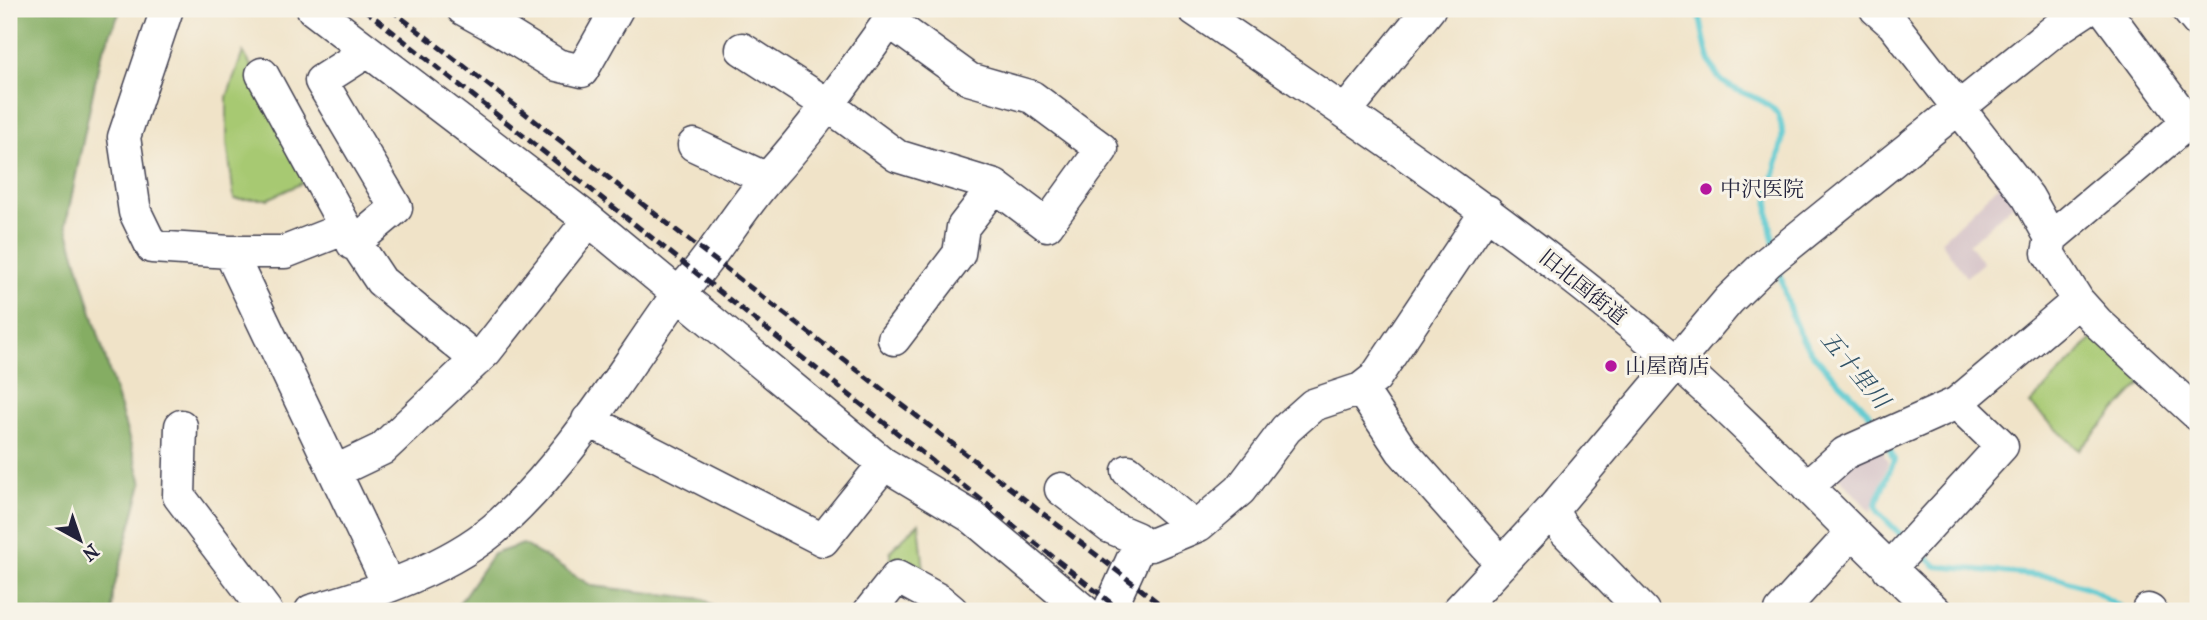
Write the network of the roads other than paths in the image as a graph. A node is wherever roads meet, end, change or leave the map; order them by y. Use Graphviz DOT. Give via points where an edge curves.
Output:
graph roads {
  1 [pos="167,9"];
  2 [pos="313,9"];
  3 [pos="463,9"];
  4 [pos="617,9"];
  5 [pos="1194,9"];
  6 [pos="1429,9"];
  7 [pos="1876,9"];
  8 [pos="2087,9"];
  9 [pos="2104,9"];
  10 [pos="2187,9"];
  11 [pos="893,15"];
  12 [pos="497,17"];
  13 [pos="2198,22"];
  14 [pos="742,49"];
  15 [pos="368,51"];
  16 [pos="262,74"];
  17 [pos="828,105"];
  18 [pos="1960,108"];
  19 [pos="1345,112"];
  20 [pos="2193,119"];
  21 [pos="694,145"];
  22 [pos="767,179"];
  23 [pos="995,186"];
  24 [pos="1487,211"];
  25 [pos="589,220"];
  26 [pos="350,236"];
  27 [pos="2051,238"];
  28 [pos="230,253"];
  29 [pos="678,294"];
  30 [pos="2078,301"];
  31 [pos="894,339"];
  32 [pos="477,360"];
  33 [pos="1676,363"];
  34 [pos="1361,389"];
  35 [pos="1956,403"];
  36 [pos="2196,410"];
  37 [pos="588,420"];
  38 [pos="181,426"];
  39 [pos="884,464"];
  40 [pos="336,471"];
  41 [pos="1128,471"];
  42 [pos="1807,487"];
  43 [pos="1062,489"];
  44 [pos="1551,512"];
  45 [pos="1194,527"];
  46 [pos="1852,533"];
  47 [pos="1139,545"];
  48 [pos="1904,552"];
  49 [pos="1502,564"];
  50 [pos="388,584"];
  51 [pos="266,611"];
  52 [pos="311,611"];
  53 [pos="870,611"];
  54 [pos="953,611"];
  55 [pos="1084,611"];
  56 [pos="1109,611"];
  57 [pos="1458,611"];
  58 [pos="1643,611"];
  59 [pos="1781,611"];
  60 [pos="1935,611"];
  1 -- 28 [label="street" via="124,137 135,212 152,247"];
  2 -- 15 [label="street"];
  3 -- 12 [label="street"];
  4 -- 12 [label="street" via="582,71 557,65"];
  5 -- 19 [label="street, 旧北国街道"];
  6 -- 19 [label="street"];
  7 -- 18 [label="street" via="1893,23"];
  8 -- 18 [label="street"];
  9 -- 20 [label="street"];
  10 -- 13 [label="street"];
  11 -- 17 [label="street"];
  11 -- 23 [label="street" via="969,79 1032,97 1102,149 1047,225"];
  14 -- 17 [label="street"];
  15 -- 25 [label="street"];
  15 -- 26 [label="street" via="321,81 396,208"];
  16 -- 26 [label="street"];
  17 -- 22 [label="street"];
  17 -- 23 [label="street" via="897,156"];
  18 -- 27 [label="street" via="2028,197"];
  18 -- 33 [label="street" via="1777,255 1721,309"];
  19 -- 24 [label="street, 旧北国街道"];
  20 -- 27 [label="street"];
  21 -- 22 [label="street"];
  22 -- 29 [label="street"];
  23 -- 31 [label="street" via="963,227 959,254"];
  24 -- 33 [label="street, 旧北国街道"];
  24 -- 34 [label="street" via="1375,378"];
  25 -- 29 [label="street"];
  25 -- 32 [label="street"];
  26 -- 28 [label="street" via="285,252"];
  26 -- 32 [label="street" via="380,281"];
  27 -- 30 [label="street" via="2048,253"];
  28 -- 40 [label="street"];
  29 -- 37 [label="street"];
  29 -- 39 [label="street"];
  30 -- 35 [label="street"];
  30 -- 36 [label="street"];
  32 -- 40 [label="street" via="382,449"];
  33 -- 42 [label="street, 旧北国街道"];
  33 -- 44 [label="street"];
  34 -- 45 [label="street" via="1313,405 1286,429 1240,490"];
  34 -- 49 [label="street" via="1402,451"];
  35 -- 42 [label="street" via="1845,453"];
  35 -- 48 [label="street" via="2003,446"];
  37 -- 39 [label="street" via="823,540"];
  37 -- 50 [label="street" via="502,523 436,567"];
  38 -- 51 [label="street" via="179,496"];
  39 -- 55 [label="street" via="972,517"];
  40 -- 50 [label="street"];
  41 -- 45 [label="street"];
  42 -- 46 [label="street, 旧北国街道"];
  43 -- 47 [label="street" via="1110,527 1136,538"];
  44 -- 49 [label="street"];
  44 -- 58 [label="street"];
  45 -- 47 [label="street" via="1151,545"];
  46 -- 48 [label="street, 旧北国街道"];
  46 -- 59 [label="street"];
  47 -- 56 [label="street"];
  48 -- 60 [label="street, 旧北国街道"];
  49 -- 57 [label="street"];
  50 -- 52 [label="street" via="373,594"];
  53 -- 54 [label="street" via="897,577"];
}
